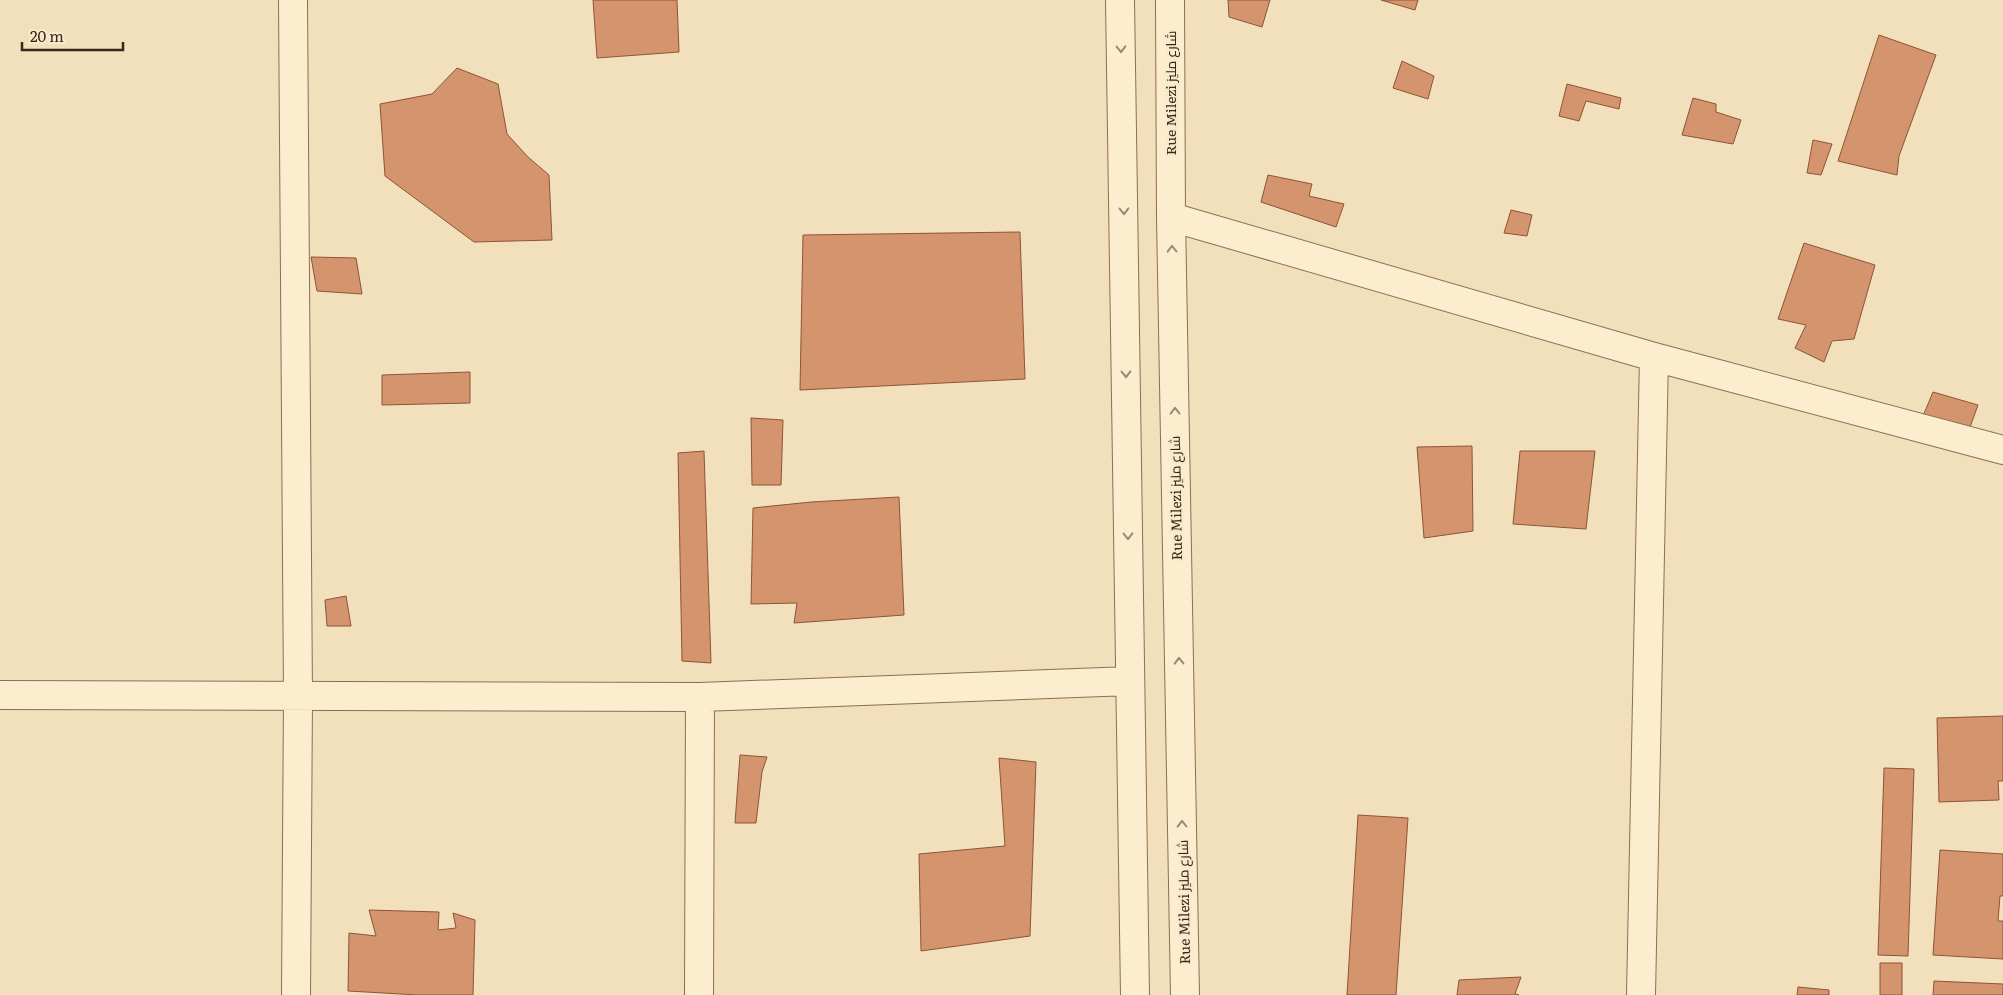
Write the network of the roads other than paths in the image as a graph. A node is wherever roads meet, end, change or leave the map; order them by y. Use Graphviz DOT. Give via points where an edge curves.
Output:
graph roads {
  1 [pos="293,0"];
  2 [pos="1120,0"];
  3 [pos="1170,0"];
  4 [pos="1171,217"];
  5 [pos="1654,357"];
  6 [pos="2003,450"];
  7 [pos="1130,681"];
  8 [pos="0,695"];
  9 [pos="298,697"];
  10 [pos="700,698"];
  11 [pos="296,995"];
  12 [pos="698,995"];
  13 [pos="1135,995"];
  14 [pos="1185,995"];
  15 [pos="1642,995"];
  1 -- 9 [label="street"];
  2 -- 7 [label="street, one-way"];
  3 -- 4 [label="street, Rue Milezi شارع مليز"];
  4 -- 5 [label="street"];
  14 -- 4 [label="street, Rue Milezi شارع مليز, one-way"];
  5 -- 6 [label="street"];
  5 -- 15 [label="street"];
  7 -- 10 [label="street"];
  7 -- 13 [label="street"];
  8 -- 9 [label="street"];
  9 -- 10 [label="street"];
  9 -- 11 [label="street"];
  10 -- 12 [label="street"];
}
